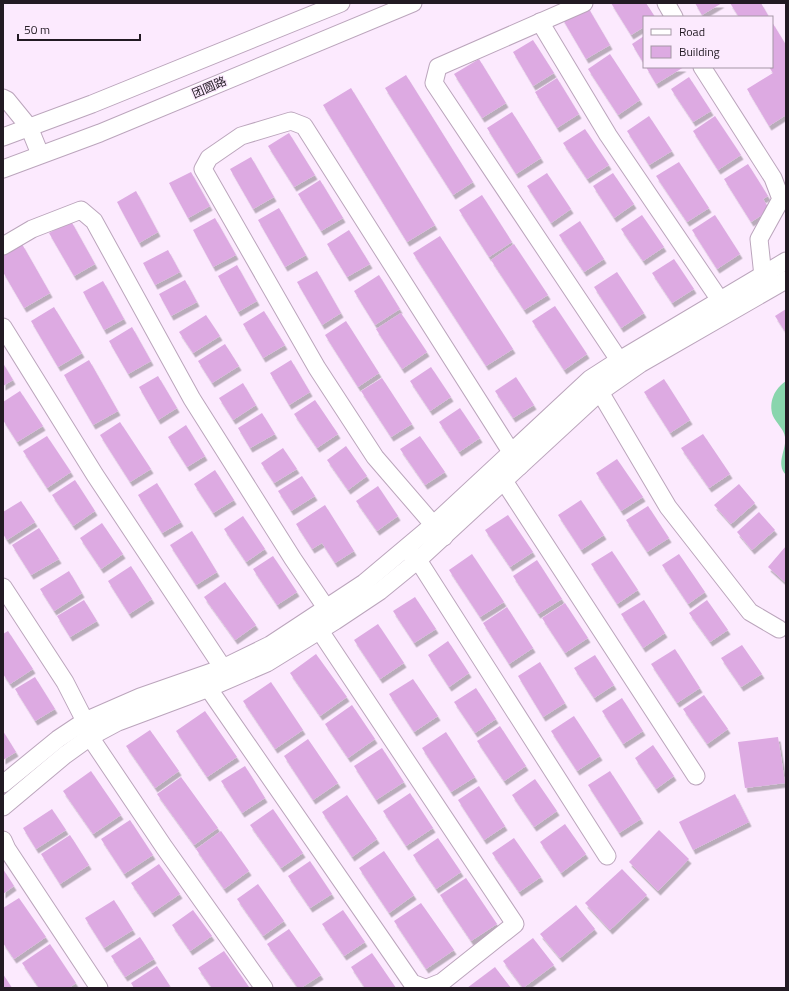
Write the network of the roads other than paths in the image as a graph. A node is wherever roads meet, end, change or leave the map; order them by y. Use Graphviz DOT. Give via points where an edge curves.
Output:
graph roads {
  1 [pos="341,3"];
  2 [pos="413,3"];
  3 [pos="584,3"];
  4 [pos="666,3"];
  5 [pos="673,16"];
  6 [pos="540,22"];
  7 [pos="703,68"];
  8 [pos="3,98"];
  9 [pos="29,127"];
  10 [pos="3,137"];
  11 [pos="40,154"];
  12 [pos="3,169"];
  13 [pos="3,246"];
  14 [pos="786,261"];
  15 [pos="786,280"];
  16 [pos="767,282"];
  17 [pos="724,307"];
  18 [pos="3,327"];
  19 [pos="623,367"];
  20 [pos="595,386"];
  21 [pos="516,460"];
  22 [pos="499,475"];
  23 [pos="438,531"];
  24 [pos="405,548"];
  25 [pos="418,560"];
  26 [pos="3,587"];
  27 [pos="331,615"];
  28 [pos="316,625"];
  29 [pos="779,629"];
  30 [pos="227,673"];
  31 [pos="204,682"];
  32 [pos="87,729"];
  33 [pos="696,776"];
  34 [pos="3,784"];
  35 [pos="3,807"];
  36 [pos="3,840"];
  37 [pos="607,856"];
  38 [pos="99,988"];
  39 [pos="264,988"];
  40 [pos="426,988"];
  1 -- 9 [label="street"];
  2 -- 11 [label="street, 团圆路" via="100,133"];
  3 -- 6 [label="street"];
  4 -- 5 [label="street"];
  6 -- 17 [label="street" via="608,135"];
  6 -- 19 [label="street" via="438,67 434,82"];
  7 -- 16 [label="street" via="773,178 781,199 759,238"];
  8 -- 9 [label="street"];
  9 -- 10 [label="street"];
  9 -- 11 [label="street"];
  11 -- 12 [label="street, 团圆路"];
  13 -- 27 [label="street" via="32,229 81,210 94,221 192,399"];
  14 -- 16 [label="street"];
  15 -- 16 [label="street"];
  16 -- 17 [label="street"];
  17 -- 19 [label="street"];
  18 -- 30 [label="street" via="96,475"];
  19 -- 20 [label="street"];
  20 -- 21 [label="street"];
  20 -- 29 [label="street" via="668,508 750,612"];
  21 -- 22 [label="street"];
  21 -- 23 [label="street" via="304,126 291,121 241,136 210,158 203,169 317,368 375,457"];
  22 -- 23 [label="street"];
  22 -- 33 [label="street"];
  23 -- 24 [label="street"];
  23 -- 25 [label="street"];
  24 -- 25 [label="street"];
  24 -- 27 [label="street"];
  25 -- 27 [label="street" via="380,591"];
  25 -- 37 [label="street"];
  26 -- 32 [label="street" via="65,682"];
  27 -- 28 [label="street"];
  28 -- 30 [label="street" via="268,664"];
  28 -- 40 [label="street" via="515,924 442,982"];
  30 -- 31 [label="street"];
  31 -- 32 [label="street" via="140,697"];
  31 -- 40 [label="street" via="412,983"];
  32 -- 34 [label="street" via="58,739"];
  32 -- 35 [label="street" via="65,754"];
  32 -- 39 [label="street" via="164,847"];
  36 -- 38 [label="street"];
}
